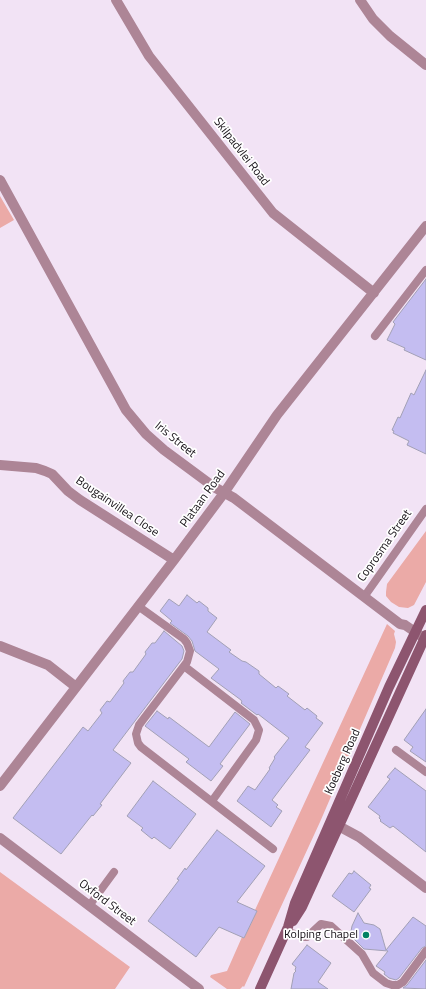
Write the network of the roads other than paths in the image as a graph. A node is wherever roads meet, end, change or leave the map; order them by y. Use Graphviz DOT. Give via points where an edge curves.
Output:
graph roads {
  1 [pos="116,0"];
  2 [pos="360,0"];
  3 [pos="426,65"];
  4 [pos="0,180"];
  5 [pos="426,226"];
  6 [pos="426,270"];
  7 [pos="374,293"];
  8 [pos="375,336"];
  9 [pos="0,465"];
  10 [pos="224,493"];
  11 [pos="426,509"];
  12 [pos="174,560"];
  13 [pos="364,597"];
  14 [pos="138,606"];
  15 [pos="426,610"];
  16 [pos="422,635"];
  17 [pos="0,646"];
  18 [pos="184,666"];
  19 [pos="76,687"];
  20 [pos="396,750"];
  21 [pos="426,772"];
  22 [pos="0,786"];
  23 [pos="212,801"];
  24 [pos="335,824"];
  25 [pos="0,838"];
  26 [pos="273,849"];
  27 [pos="114,872"];
  28 [pos="426,888"];
  29 [pos="89,906"];
  30 [pos="287,929"];
  31 [pos="426,951"];
  32 [pos="200,989"];
  33 [pos="260,989"];
  1 -- 7 [label="street, Skilpadvlei Road" via="149,56 273,213"];
  2 -- 3 [label="street" via="390,36"];
  4 -- 10 [label="street, Iris Street" via="126,410 146,434 164,450"];
  5 -- 7 [label="street, Plataan Road"];
  6 -- 8 [label="lane"];
  7 -- 10 [label="street, Plataan Road" via="277,415"];
  9 -- 12 [label="street, Bougainvillea Close" via="30,467 52,474 80,500"];
  10 -- 12 [label="street, Plataan Road"];
  10 -- 13 [label="street, Iris Street"];
  11 -- 13 [label="lane, Coprosma Street"];
  12 -- 14 [label="street, Plataan Road"];
  13 -- 16 [label="street, Iris Street" via="400,624"];
  14 -- 18 [label="lane" via="187,643 189,657"];
  14 -- 19 [label="street, Plataan Road"];
  15 -- 16 [label="main road, Koeberg Road"];
  16 -- 24 [label="main road, Koeberg Road"];
  17 -- 19 [label="street" via="48,664"];
  18 -- 23 [label="lane" via="254,720 259,730 256,740"];
  18 -- 23 [label="lane" via="139,725 136,739 141,747"];
  19 -- 22 [label="street, Plataan Road"];
  20 -- 21 [label="lane"];
  23 -- 26 [label="lane"];
  24 -- 28 [label="street" via="359,837"];
  24 -- 30 [label="main road, Koeberg Road" via="302,907"];
  25 -- 29 [label="street, Oxford Street"];
  27 -- 29 [label="lane"];
  29 -- 32 [label="street, Oxford Street"];
  30 -- 31 [label="lane" via="307,937 321,924 331,926 362,954 373,973 392,985 403,982"];
  30 -- 33 [label="main road, Koeberg Road"];
}
